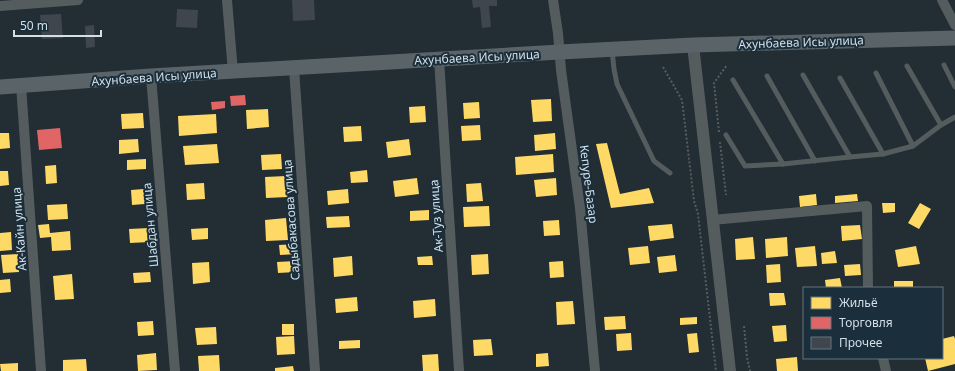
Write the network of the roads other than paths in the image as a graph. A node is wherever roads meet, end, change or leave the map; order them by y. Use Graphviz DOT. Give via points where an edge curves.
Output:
graph roads {
  1 [pos="78,0"];
  2 [pos="227,0"];
  3 [pos="553,0"];
  4 [pos="942,0"];
  5 [pos="0,6"];
  6 [pos="955,24"];
  7 [pos="955,38"];
  8 [pos="693,45"];
  9 [pos="612,50"];
  10 [pos="560,52"];
  11 [pos="438,59"];
  12 [pos="944,65"];
  13 [pos="907,66"];
  14 [pos="294,68"];
  15 [pos="233,72"];
  16 [pos="876,73"];
  17 [pos="803,75"];
  18 [pos="152,76"];
  19 [pos="767,76"];
  20 [pos="840,78"];
  21 [pos="733,80"];
  22 [pos="21,85"];
  23 [pos="0,87"];
  24 [pos="955,87"];
  25 [pos="955,117"];
  26 [pos="941,125"];
  27 [pos="726,135"];
  28 [pos="913,146"];
  29 [pos="883,154"];
  30 [pos="850,157"];
  31 [pos="815,161"];
  32 [pos="783,164"];
  33 [pos="670,173"];
  34 [pos="712,220"];
  35 [pos="868,287"];
  36 [pos="883,359"];
  37 [pos="42,371"];
  38 [pos="174,371"];
  39 [pos="315,371"];
  40 [pos="460,371"];
  41 [pos="595,371"];
  42 [pos="730,371"];
  43 [pos="886,371"];
  1 -- 5 [label="street"];
  2 -- 15 [label="street"];
  3 -- 10 [label="street, Кепуре-Базар"];
  4 -- 6 [label="street"];
  7 -- 8 [label="main road, Ахунбаева Исы улица"];
  8 -- 9 [label="main road, Ахунбаева Исы улица"];
  8 -- 34 [label="street"];
  9 -- 10 [label="main road, Ахунбаева Исы улица"];
  9 -- 33 [label="lane" via="618,84 654,161"];
  10 -- 11 [label="main road, Ахунбаева Исы улица"];
  10 -- 41 [label="street, Кепуре-Базар" via="580,208"];
  11 -- 14 [label="main road, Ахунбаева Исы улица"];
  11 -- 40 [label="street, Ак-Туз улица"];
  12 -- 24 [label="lane"];
  13 -- 26 [label="lane"];
  14 -- 15 [label="main road, Ахунбаева Исы улица"];
  14 -- 39 [label="street, Садыбакасова улица"];
  15 -- 18 [label="main road, Ахунбаева Исы улица"];
  16 -- 28 [label="lane"];
  17 -- 30 [label="lane"];
  18 -- 22 [label="main road, Ахунбаева Исы улица"];
  18 -- 38 [label="street, Шабдан улица"];
  19 -- 31 [label="lane"];
  20 -- 29 [label="lane"];
  21 -- 32 [label="lane"];
  22 -- 23 [label="main road, Ахунбаева Исы улица"];
  22 -- 37 [label="street, Ак-Кайн улица"];
  25 -- 26 [label="lane"];
  26 -- 28 [label="lane"];
  27 -- 32 [label="lane" via="745,166"];
  28 -- 29 [label="lane"];
  29 -- 30 [label="lane"];
  30 -- 31 [label="lane"];
  31 -- 32 [label="lane"];
  34 -- 35 [label="street" via="867,206"];
  34 -- 42 [label="street"];
  36 -- 43 [label="street"];
}
